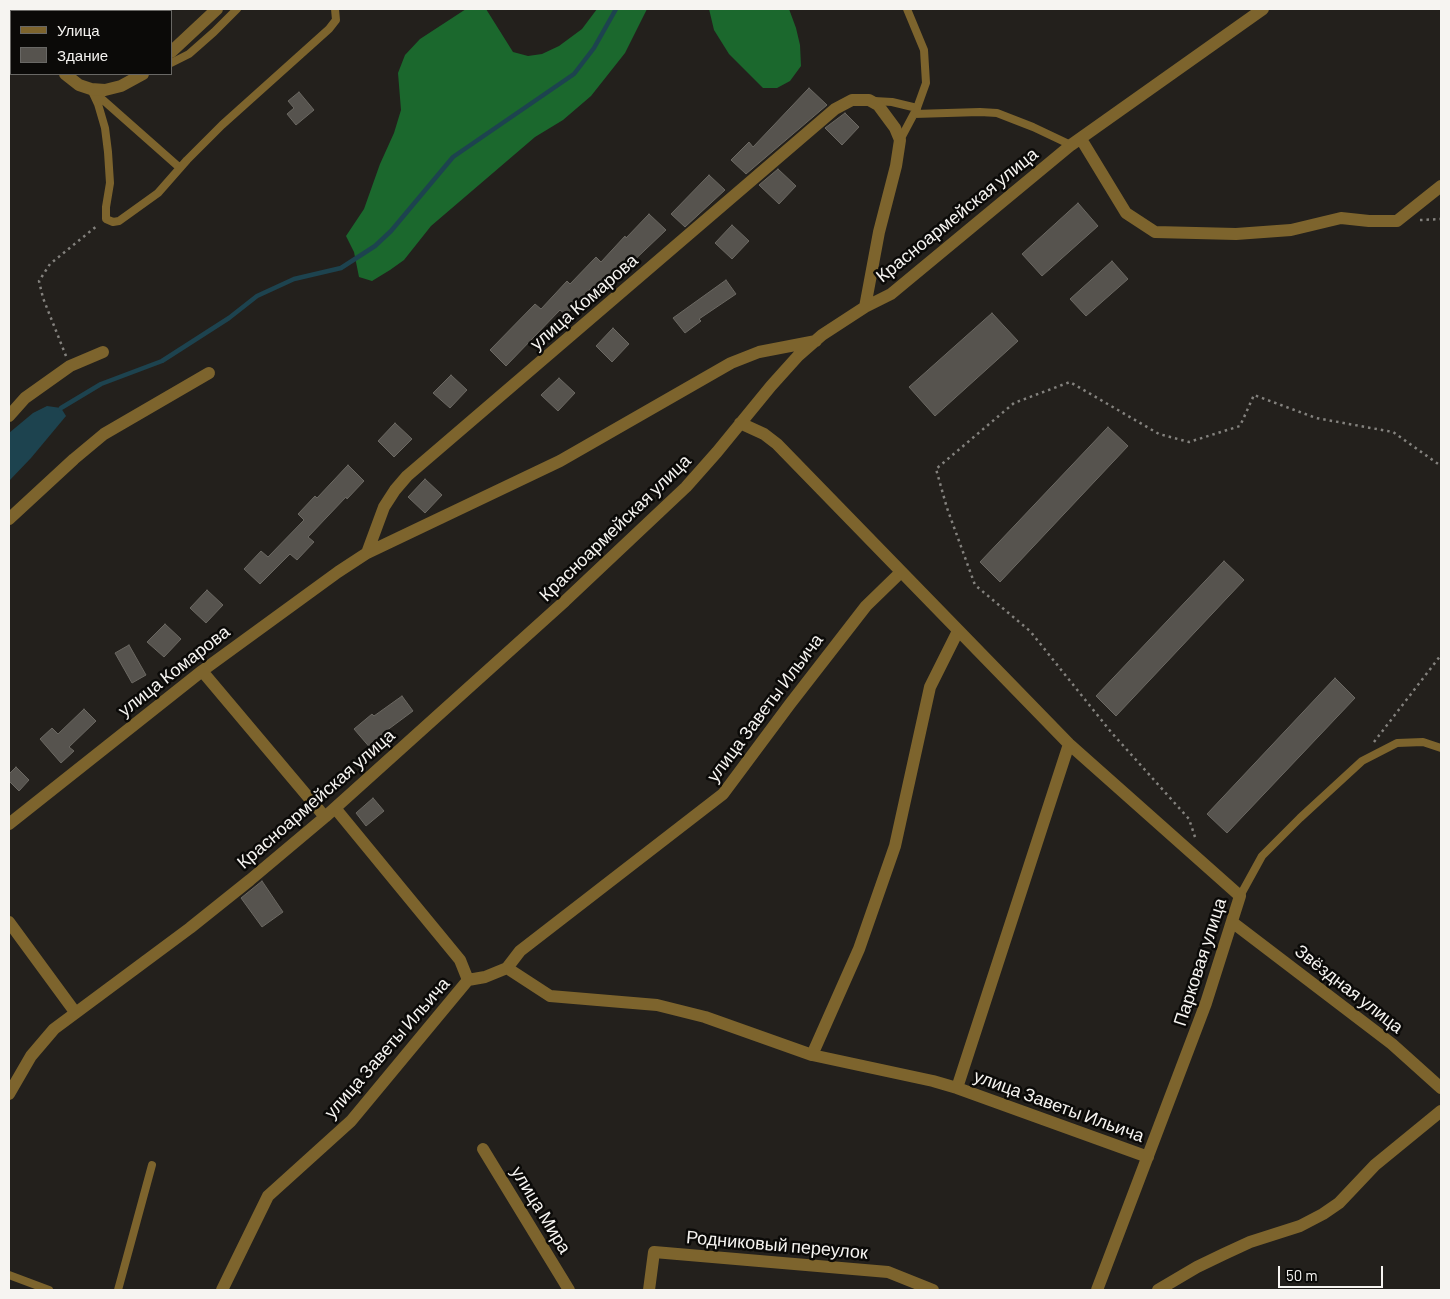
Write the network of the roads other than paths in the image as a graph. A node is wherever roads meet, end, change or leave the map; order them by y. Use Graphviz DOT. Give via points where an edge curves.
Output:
graph roads {
  1 [pos="217,9"];
  2 [pos="237,9"];
  3 [pos="335,9"];
  4 [pos="907,9"];
  5 [pos="1263,9"];
  6 [pos="172,51"];
  7 [pos="172,62"];
  8 [pos="66,75"];
  9 [pos="141,75"];
  10 [pos="91,90"];
  11 [pos="870,100"];
  12 [pos="916,111"];
  13 [pos="900,140"];
  14 [pos="1076,142"];
  15 [pos="180,168"];
  16 [pos="1441,186"];
  17 [pos="865,307"];
  18 [pos="816,340"];
  19 [pos="103,352"];
  20 [pos="209,373"];
  21 [pos="9,416"];
  22 [pos="740,423"];
  23 [pos="9,519"];
  24 [pos="367,553"];
  25 [pos="901,572"];
  26 [pos="958,631"];
  27 [pos="202,671"];
  28 [pos="1069,744"];
  29 [pos="1441,748"];
  30 [pos="330,812"];
  31 [pos="9,824"];
  32 [pos="1240,896"];
  33 [pos="9,922"];
  34 [pos="1232,922"];
  35 [pos="507,968"];
  36 [pos="468,980"];
  37 [pos="75,1012"];
  38 [pos="812,1055"];
  39 [pos="958,1088"];
  40 [pos="1441,1088"];
  41 [pos="9,1094"];
  42 [pos="1439,1118"];
  43 [pos="483,1149"];
  44 [pos="1148,1157"];
  45 [pos="152,1165"];
  46 [pos="9,1275"];
  47 [pos="49,1290"];
  48 [pos="118,1290"];
  49 [pos="222,1290"];
  50 [pos="569,1290"];
  51 [pos="649,1290"];
  52 [pos="933,1290"];
  53 [pos="1097,1290"];
  54 [pos="1158,1290"];
  1 -- 6 [label="street"];
  2 -- 7 [label="lane" via="189,54"];
  3 -- 15 [label="lane" via="336,20 329,29 222,125"];
  4 -- 12 [label="lane" via="924,50 926,83"];
  5 -- 14 [label="street, Красноармейская улица"];
  8 -- 10 [label="street"];
  9 -- 10 [label="street" via="121,86"];
  10 -- 15 [label="lane"];
  10 -- 15 [label="lane" via="98,104 107,144 110,183 106,219 113,222 128,216 158,193"];
  11 -- 12 [label="lane" via="892,102"];
  11 -- 13 [label="street" via="878,105"];
  11 -- 24 [label="street, улица Комарова" via="852,100 835,109 407,476 384,507"];
  12 -- 13 [label="lane"];
  12 -- 14 [label="lane" via="998,114"];
  13 -- 17 [label="street"];
  14 -- 16 [label="street" via="1126,214 1155,232 1236,234 1291,230 1341,218 1397,221"];
  14 -- 17 [label="street, Красноармейская улица" via="891,294"];
  17 -- 18 [label="street, Красноармейская улица"];
  18 -- 22 [label="street, Красноармейская улица"];
  18 -- 24 [label="street, улица Комарова" via="759,352 731,363 560,462"];
  19 -- 21 [label="street" via="70,366 25,398"];
  20 -- 23 [label="street" via="104,434"];
  22 -- 25 [label="street" via="777,444"];
  22 -- 30 [label="street, Красноармейская улица" via="686,487 565,601"];
  24 -- 27 [label="street, улица Комарова"];
  25 -- 26 [label="street"];
  25 -- 35 [label="street, улица Заветы Ильича" via="866,606 723,794 520,951"];
  26 -- 28 [label="street"];
  26 -- 38 [label="street" via="930,687 895,846 859,949"];
  27 -- 30 [label="street"];
  27 -- 31 [label="street, улица Комарова"];
  28 -- 32 [label="street"];
  28 -- 39 [label="street, улица Заветы Ильича"];
  29 -- 32 [label="lane, Парковая улица" via="1423,742 1397,743 1362,761 1262,856"];
  30 -- 36 [label="street" via="460,960"];
  30 -- 37 [label="street, Красноармейская улица" via="190,928"];
  32 -- 34 [label="street, Парковая улица"];
  33 -- 37 [label="street"];
  34 -- 40 [label="street, Звёздная улица" via="1392,1044"];
  34 -- 44 [label="street, Парковая улица" via="1206,1003"];
  35 -- 36 [label="street, улица Заветы Ильича"];
  35 -- 38 [label="street, улица Заветы Ильича" via="550,996 657,1005 705,1017"];
  36 -- 49 [label="street, улица Заветы Ильича" via="351,1121 268,1196"];
  37 -- 41 [label="street, Красноармейская улица" via="54,1029 30,1056"];
  38 -- 39 [label="street, улица Заветы Ильича"];
  39 -- 44 [label="street, улица Заветы Ильича"];
  42 -- 54 [label="street" via="1375,1164 1339,1203 1323,1214 1300,1226 1250,1242"];
  43 -- 50 [label="street, улица Мира"];
  44 -- 53 [label="street, Парковая улица"];
  45 -- 48 [label="lane"];
  46 -- 47 [label="lane"];
  51 -- 52 [label="street, Родниковый переулок" via="654,1252 888,1272"];
}
